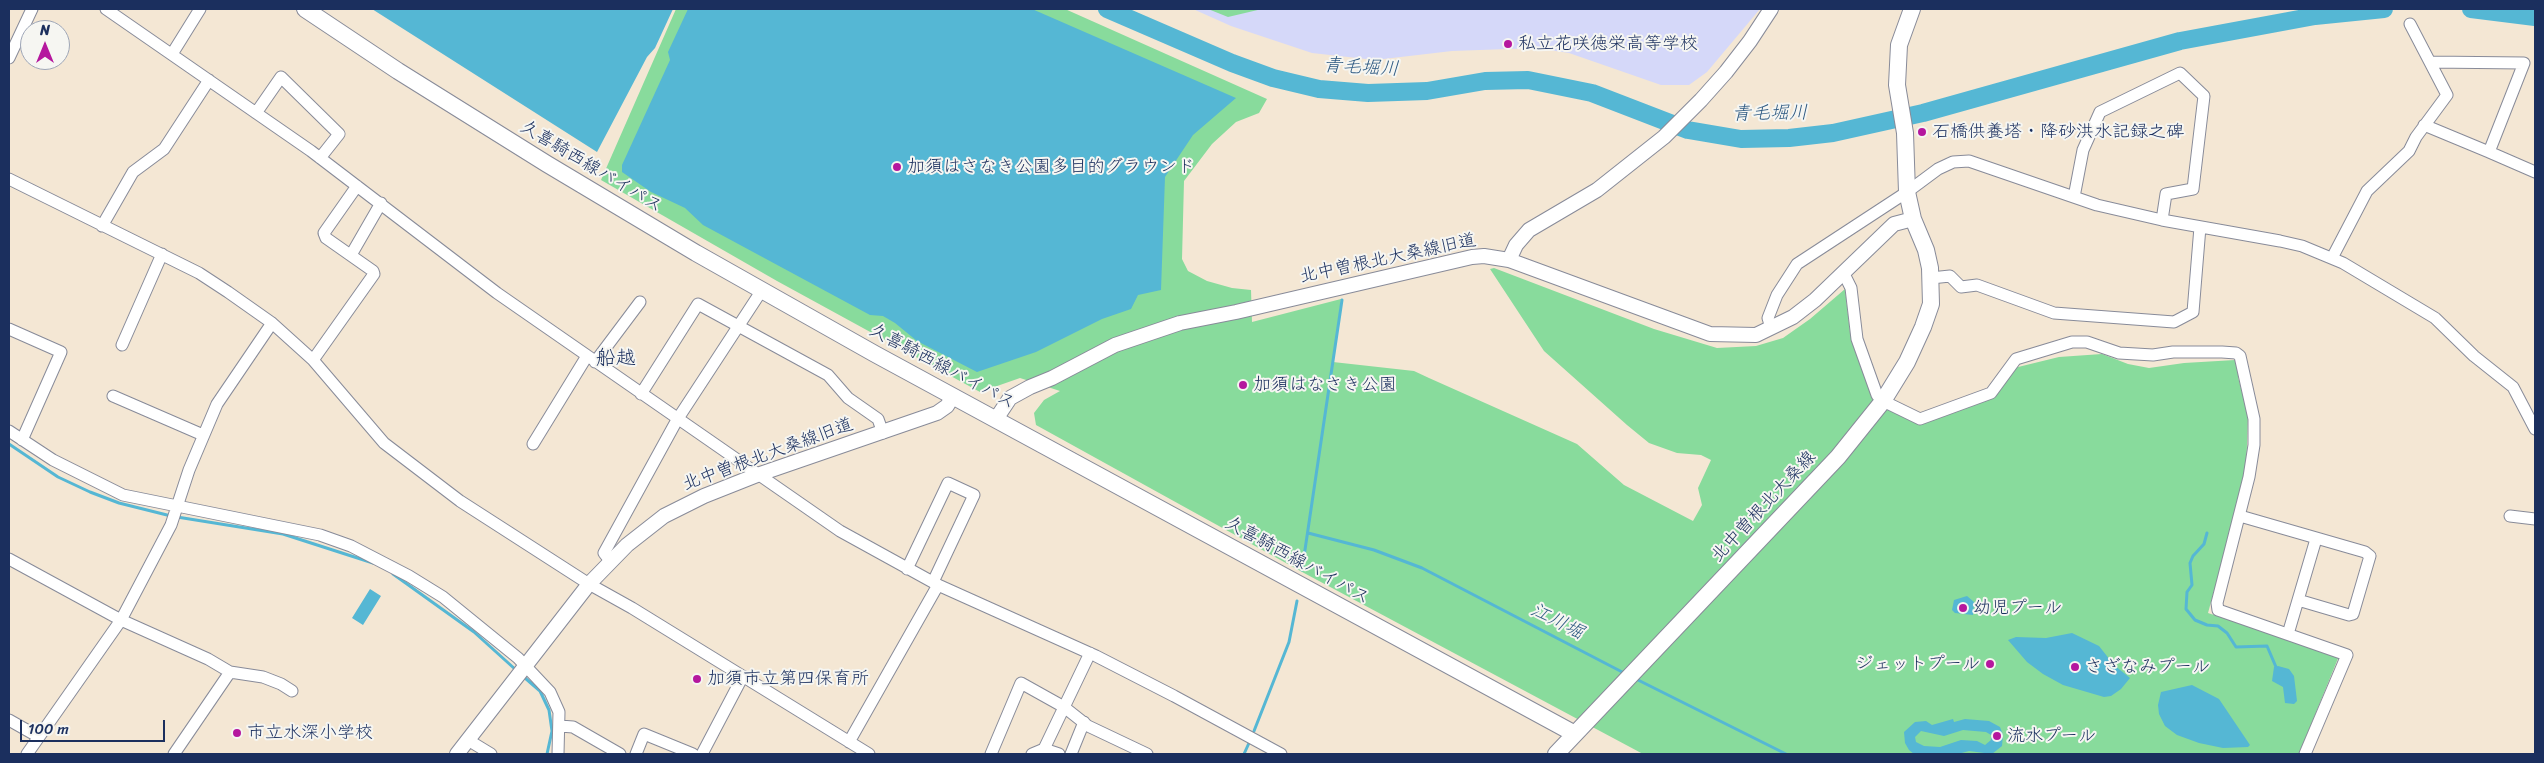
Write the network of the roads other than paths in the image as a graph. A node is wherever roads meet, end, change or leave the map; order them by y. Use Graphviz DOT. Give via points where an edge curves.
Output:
graph roads {
  1 [pos="32,9"];
  2 [pos="106,9"];
  3 [pos="200,9"];
  4 [pos="305,9"];
  5 [pos="1771,9"];
  6 [pos="1912,9"];
  7 [pos="119,13"];
  8 [pos="2410,24"];
  9 [pos="172,54"];
  10 [pos="9,58"];
  11 [pos="2430,62"];
  12 [pos="209,80"];
  13 [pos="256,113"];
  14 [pos="2424,125"];
  15 [pos="2489,152"];
  16 [pos="320,158"];
  17 [pos="2535,172"];
  18 [pos="9,179"];
  19 [pos="357,186"];
  20 [pos="1907,192"];
  21 [pos="2074,197"];
  22 [pos="381,203"];
  23 [pos="1913,219"];
  24 [pos="2162,220"];
  25 [pos="102,226"];
  26 [pos="2200,227"];
  27 [pos="162,254"];
  28 [pos="351,255"];
  29 [pos="2332,258"];
  30 [pos="1509,260"];
  31 [pos="1844,274"];
  32 [pos="1931,278"];
  33 [pos="762,290"];
  34 [pos="640,302"];
  35 [pos="272,323"];
  36 [pos="739,325"];
  37 [pos="1771,328"];
  38 [pos="9,329"];
  39 [pos="122,345"];
  40 [pos="591,359"];
  41 [pos="313,360"];
  42 [pos="641,394"];
  43 [pos="113,396"];
  44 [pos="953,396"];
  45 [pos="1883,401"];
  46 [pos="996,419"];
  47 [pos="677,420"];
  48 [pos="2535,429"];
  49 [pos="9,431"];
  50 [pos="883,433"];
  51 [pos="203,435"];
  52 [pos="22,440"];
  53 [pos="533,444"];
  54 [pos="757,475"];
  55 [pos="178,507"];
  56 [pos="2240,516"];
  57 [pos="2510,516"];
  58 [pos="2535,520"];
  59 [pos="2316,539"];
  60 [pos="9,559"];
  61 [pos="610,562"];
  62 [pos="907,568"];
  63 [pos="589,584"];
  64 [pos="935,584"];
  65 [pos="2298,600"];
  66 [pos="121,620"];
  67 [pos="2288,634"];
  68 [pos="1090,653"];
  69 [pos="527,666"];
  70 [pos="230,672"];
  71 [pos="743,676"];
  72 [pos="292,692"];
  73 [pos="1064,707"];
  74 [pos="9,720"];
  75 [pos="1084,722"];
  76 [pos="560,726"];
  77 [pos="1575,734"];
  78 [pos="39,738"];
  79 [pos="468,740"];
  80 [pos="849,742"];
  81 [pos="1044,749"];
  82 [pos="1130,751"];
  83 [pos="27,754"];
  84 [pos="174,754"];
  85 [pos="457,754"];
  86 [pos="491,754"];
  87 [pos="558,754"];
  88 [pos="620,754"];
  89 [pos="636,754"];
  90 [pos="693,754"];
  91 [pos="702,754"];
  92 [pos="869,754"];
  93 [pos="991,754"];
  94 [pos="1032,754"];
  95 [pos="1059,754"];
  96 [pos="1070,754"];
  97 [pos="1147,754"];
  98 [pos="1281,754"];
  99 [pos="1556,754"];
  100 [pos="2305,754"];
  1 -- 10 [label="street"];
  2 -- 7 [label="street"];
  3 -- 9 [label="street"];
  4 -- 33 [label="main road, 久喜騎西線バイパス" via="547,164"];
  5 -- 30 [label="street" via="1750,41 1702,100 1664,137 1597,190 1529,230"];
  6 -- 20 [label="main road, 北中曽根北大桑線" via="1897,59"];
  7 -- 9 [label="street"];
  8 -- 11 [label="street"];
  9 -- 12 [label="street"];
  11 -- 14 [label="street" via="2447,95"];
  11 -- 15 [label="street" via="2524,63"];
  12 -- 13 [label="street"];
  12 -- 25 [label="street" via="164,149 133,172"];
  13 -- 16 [label="street"];
  13 -- 16 [label="street" via="281,77 340,134"];
  14 -- 15 [label="street"];
  14 -- 29 [label="street" via="2409,151 2367,191"];
  15 -- 17 [label="street"];
  16 -- 19 [label="street"];
  18 -- 25 [label="street"];
  19 -- 22 [label="street"];
  19 -- 28 [label="street" via="324,233 326,238"];
  20 -- 21 [label="street" via="1946,164 1969,161"];
  20 -- 23 [label="main road, 北中曽根北大桑線"];
  20 -- 37 [label="street" via="1797,264 1777,295 1768,318"];
  21 -- 24 [label="street"];
  21 -- 24 [label="street" via="2083,150 2100,112 2180,73 2204,96 2193,189 2166,194"];
  22 -- 28 [label="street"];
  22 -- 40 [label="street" via="497,293"];
  23 -- 31 [label="street, 北中曽根北大桑線旧道" via="1894,224"];
  23 -- 32 [label="main road, 北中曽根北大桑線" via="1926,250"];
  24 -- 26 [label="street"];
  25 -- 27 [label="street"];
  26 -- 29 [label="street" via="2292,244"];
  26 -- 32 [label="street" via="2193,312 2174,322 2054,313 1977,285 1961,287 1950,276"];
  27 -- 35 [label="street" via="199,273"];
  27 -- 39 [label="street"];
  28 -- 41 [label="street" via="374,274"];
  29 -- 48 [label="street" via="2435,318 2474,356 2513,387"];
  30 -- 37 [label="street, 北中曽根北大桑線旧道" via="1710,334 1756,335"];
  30 -- 46 [label="street, 北中曽根北大桑線旧道" via="1472,257 1180,323 1116,345 1030,387 1010,398"];
  31 -- 37 [label="street, 北中曽根北大桑線旧道" via="1793,317"];
  31 -- 45 [label="street" via="1851,288 1857,338 1870,379"];
  32 -- 45 [label="main road, 北中曽根北大桑線" via="1931,304 1924,327 1908,362"];
  33 -- 36 [label="street"];
  33 -- 44 [label="main road, 久喜騎西線バイパス"];
  34 -- 40 [label="street"];
  35 -- 41 [label="street"];
  35 -- 51 [label="street" via="222,396"];
  36 -- 42 [label="street" via="698,304"];
  36 -- 47 [label="street"];
  36 -- 50 [label="street" via="828,375 848,398 878,419"];
  38 -- 52 [label="street" via="61,352"];
  40 -- 42 [label="street"];
  40 -- 53 [label="street"];
  41 -- 63 [label="street" via="384,443 460,501"];
  42 -- 47 [label="street"];
  43 -- 51 [label="street"];
  44 -- 46 [label="main road, 久喜騎西線バイパス"];
  44 -- 50 [label="street, 北中曽根北大桑線旧道" via="937,413"];
  45 -- 56 [label="street" via="1920,419 1992,393 2016,359 2072,342 2087,342 2119,353 2236,353 2242,362 2254,419 2249,477"];
  45 -- 77 [label="main road, 北中曽根北大桑線" via="1838,457"];
  46 -- 77 [label="main road, 久喜騎西線バイパス"];
  47 -- 54 [label="street"];
  47 -- 61 [label="street" via="604,553"];
  49 -- 52 [label="street"];
  50 -- 54 [label="street, 北中曽根北大桑線旧道"];
  51 -- 55 [label="street"];
  52 -- 55 [label="street" via="53,460 123,495"];
  54 -- 61 [label="street, 北中曽根北大桑線旧道" via="664,516"];
  54 -- 62 [label="street" via="840,531"];
  55 -- 66 [label="street"];
  55 -- 69 [label="street" via="320,535 377,558 443,597"];
  56 -- 59 [label="street"];
  56 -- 67 [label="street" via="2217,603 2218,610"];
  57 -- 58 [label="street"];
  59 -- 65 [label="street"];
  59 -- 65 [label="street" via="2370,556 2355,611 2349,615"];
  60 -- 66 [label="street"];
  61 -- 63 [label="street, 北中曽根北大桑線旧道"];
  62 -- 64 [label="street"];
  62 -- 64 [label="street" via="948,483 974,495"];
  63 -- 69 [label="street, 北中曽根北大桑線旧道"];
  63 -- 71 [label="street"];
  64 -- 68 [label="street"];
  64 -- 80 [label="street"];
  65 -- 67 [label="street"];
  66 -- 70 [label="street"];
  66 -- 78 [label="street"];
  67 -- 100 [label="street" via="2347,654"];
  68 -- 73 [label="street"];
  68 -- 98 [label="street"];
  69 -- 76 [label="street" via="557,704"];
  69 -- 79 [label="street, 北中曽根北大桑線旧道"];
  70 -- 72 [label="street" via="263,678"];
  70 -- 84 [label="street"];
  71 -- 80 [label="street"];
  71 -- 91 [label="street"];
  73 -- 75 [label="street"];
  73 -- 81 [label="street"];
  73 -- 93 [label="street" via="1021,683"];
  74 -- 78 [label="street"];
  75 -- 82 [label="street"];
  75 -- 96 [label="street"];
  76 -- 87 [label="street"];
  76 -- 88 [label="street" via="573,727"];
  77 -- 99 [label="main road, 北中曽根北大桑線"];
  78 -- 83 [label="street"];
  79 -- 85 [label="street, 北中曽根北大桑線旧道"];
  79 -- 86 [label="street"];
  80 -- 92 [label="street"];
  81 -- 94 [label="street"];
  81 -- 95 [label="street"];
  82 -- 97 [label="street"];
  89 -- 90 [label="street" via="644,734"];
}
